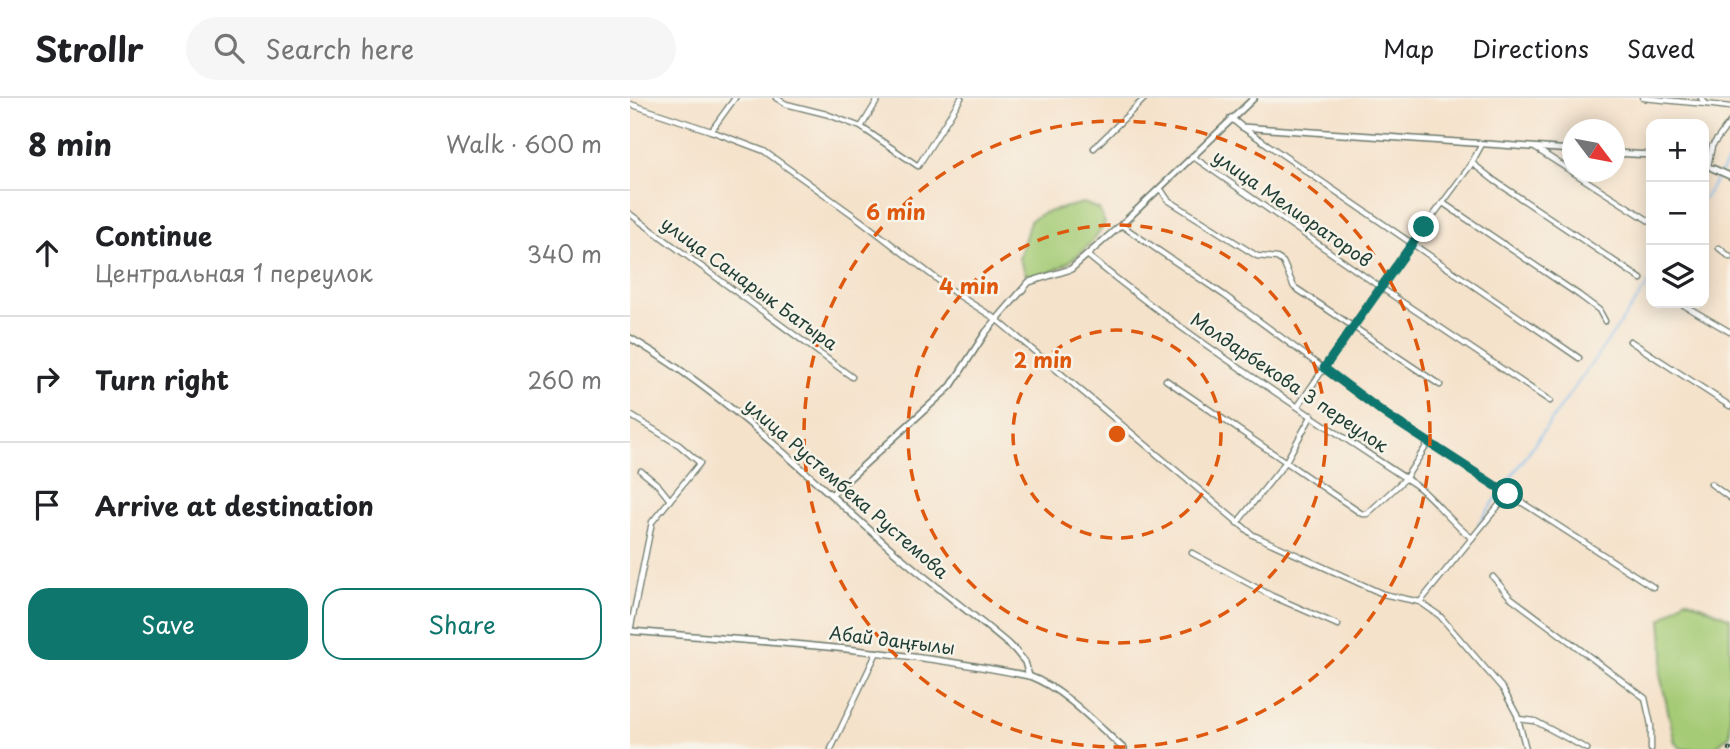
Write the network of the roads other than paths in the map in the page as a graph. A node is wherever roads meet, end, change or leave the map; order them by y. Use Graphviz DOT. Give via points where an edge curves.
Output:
graph roads {
  1 [pos="736,98"];
  2 [pos="776,98"];
  3 [pos="879,98"];
  4 [pos="961,98"];
  5 [pos="1145,98"];
  6 [pos="1254,98"];
  7 [pos="1643,98"];
  8 [pos="1701,98"];
  9 [pos="630,104"];
  10 [pos="1706,104"];
  11 [pos="1730,107"];
  12 [pos="1231,118"];
  13 [pos="1730,122"];
  14 [pos="861,127"];
  15 [pos="1242,127"];
  16 [pos="711,131"];
  17 [pos="1482,144"];
  18 [pos="1094,148"];
  19 [pos="1535,148"];
  20 [pos="1562,149"];
  21 [pos="1625,154"];
  22 [pos="1646,155"];
  23 [pos="1192,156"];
  24 [pos="1709,161"];
  25 [pos="1472,163"];
  26 [pos="1709,166"];
  27 [pos="1730,176"];
  28 [pos="1160,188"];
  29 [pos="1443,203"];
  30 [pos="630,214"];
  31 [pos="1646,219"];
  32 [pos="1121,225"];
  33 [pos="1413,243"];
  34 [pos="1719,248"];
  35 [pos="1087,255"];
  36 [pos="1730,257"];
  37 [pos="1642,279"];
  38 [pos="1380,287"];
  39 [pos="1689,308"];
  40 [pos="996,319"];
  41 [pos="1605,321"];
  42 [pos="1352,327"];
  43 [pos="1730,332"];
  44 [pos="630,338"];
  45 [pos="1630,341"];
  46 [pos="1579,358"];
  47 [pos="1324,368"];
  48 [pos="852,377"];
  49 [pos="1166,380"];
  50 [pos="1440,385"];
  51 [pos="1550,401"];
  52 [pos="1298,406"];
  53 [pos="1730,406"];
  54 [pos="630,415"];
  55 [pos="1312,415"];
  56 [pos="1429,442"];
  57 [pos="1285,463"];
  58 [pos="641,471"];
  59 [pos="1405,478"];
  60 [pos="1711,484"];
  61 [pos="1508,494"];
  62 [pos="831,495"];
  63 [pos="1730,498"];
  64 [pos="670,500"];
  65 [pos="1237,523"];
  66 [pos="1472,538"];
  67 [pos="1192,553"];
  68 [pos="1493,578"];
  69 [pos="1653,587"];
  70 [pos="1420,602"];
  71 [pos="1338,625"];
  72 [pos="630,631"];
  73 [pos="877,651"];
  74 [pos="1029,676"];
  75 [pos="1518,719"];
  76 [pos="831,749"];
  77 [pos="1124,749"];
  78 [pos="1526,749"];
  79 [pos="1587,749"];
  80 [pos="1651,749"];
  1 -- 16 [label="street"];
  2 -- 14 [label="street"];
  3 -- 14 [label="street"];
  4 -- 14 [label="street" via="918,166"];
  5 -- 18 [label="street"];
  6 -- 12 [label="street"];
  7 -- 10 [label="street"];
  8 -- 10 [label="street"];
  9 -- 16 [label="street"];
  10 -- 11 [label="street"];
  12 -- 15 [label="street"];
  12 -- 23 [label="street"];
  13 -- 24 [label="street" via="1712,146"];
  15 -- 17 [label="street"];
  15 -- 33 [label="street"];
  16 -- 40 [label="street" via="764,151"];
  17 -- 19 [label="street"];
  17 -- 25 [label="street"];
  19 -- 20 [label="street"];
  19 -- 31 [label="street"];
  21 -- 22 [label="street"];
  23 -- 28 [label="street"];
  23 -- 38 [label="street, улица Мелиораторов"];
  25 -- 29 [label="street"];
  25 -- 37 [label="street"];
  26 -- 27 [label="street"];
  28 -- 32 [label="street"];
  28 -- 42 [label="street" via="1168,200 1257,256 1283,262 1294,287"];
  29 -- 33 [label="street"];
  29 -- 41 [label="street" via="1579,295 1599,310"];
  30 -- 48 [label="street, улица Санарык Батыра"];
  32 -- 35 [label="street"];
  32 -- 47 [label="street"];
  33 -- 38 [label="street"];
  33 -- 46 [label="street"];
  34 -- 36 [label="street"];
  35 -- 40 [label="street" via="1071,269 1029,282"];
  35 -- 52 [label="street, Молдарбекова 3 переулок"];
  38 -- 42 [label="street"];
  38 -- 51 [label="street, улица Мелиораторов"];
  39 -- 43 [label="street"];
  40 -- 62 [label="street" via="951,386"];
  40 -- 65 [label="street"];
  42 -- 47 [label="street"];
  42 -- 50 [label="street"];
  44 -- 62 [label="street, улица Рустембека Рустемова" via="738,414"];
  45 -- 53 [label="street"];
  47 -- 52 [label="street"];
  47 -- 56 [label="street"];
  49 -- 57 [label="street"];
  52 -- 55 [label="street, Молдарбекова 3 переулок"];
  54 -- 64 [label="street" via="700,463"];
  55 -- 57 [label="street"];
  55 -- 59 [label="street, Молдарбекова 3 переулок"];
  56 -- 59 [label="street"];
  56 -- 61 [label="street"];
  57 -- 59 [label="street" via="1362,514"];
  57 -- 65 [label="street"];
  58 -- 64 [label="street"];
  59 -- 66 [label="street, Молдарбекова 3 переулок"];
  60 -- 63 [label="street"];
  61 -- 66 [label="street"];
  61 -- 69 [label="street"];
  62 -- 74 [label="street, улица Рустембека Рустемова" via="1014,649"];
  64 -- 72 [label="street" via="652,522"];
  65 -- 70 [label="street" via="1253,535 1383,594"];
  66 -- 70 [label="street"];
  67 -- 71 [label="street"];
  68 -- 80 [label="street" via="1510,597 1644,698"];
  70 -- 75 [label="street" via="1440,616 1503,689"];
  72 -- 73 [label="street, Абай даңғылы"];
  73 -- 74 [label="street, Абай даңғылы"];
  73 -- 76 [label="street"];
  74 -- 77 [label="street, Абай даңғылы" via="1062,695"];
  75 -- 78 [label="street"];
  75 -- 79 [label="street" via="1535,721"];
}
